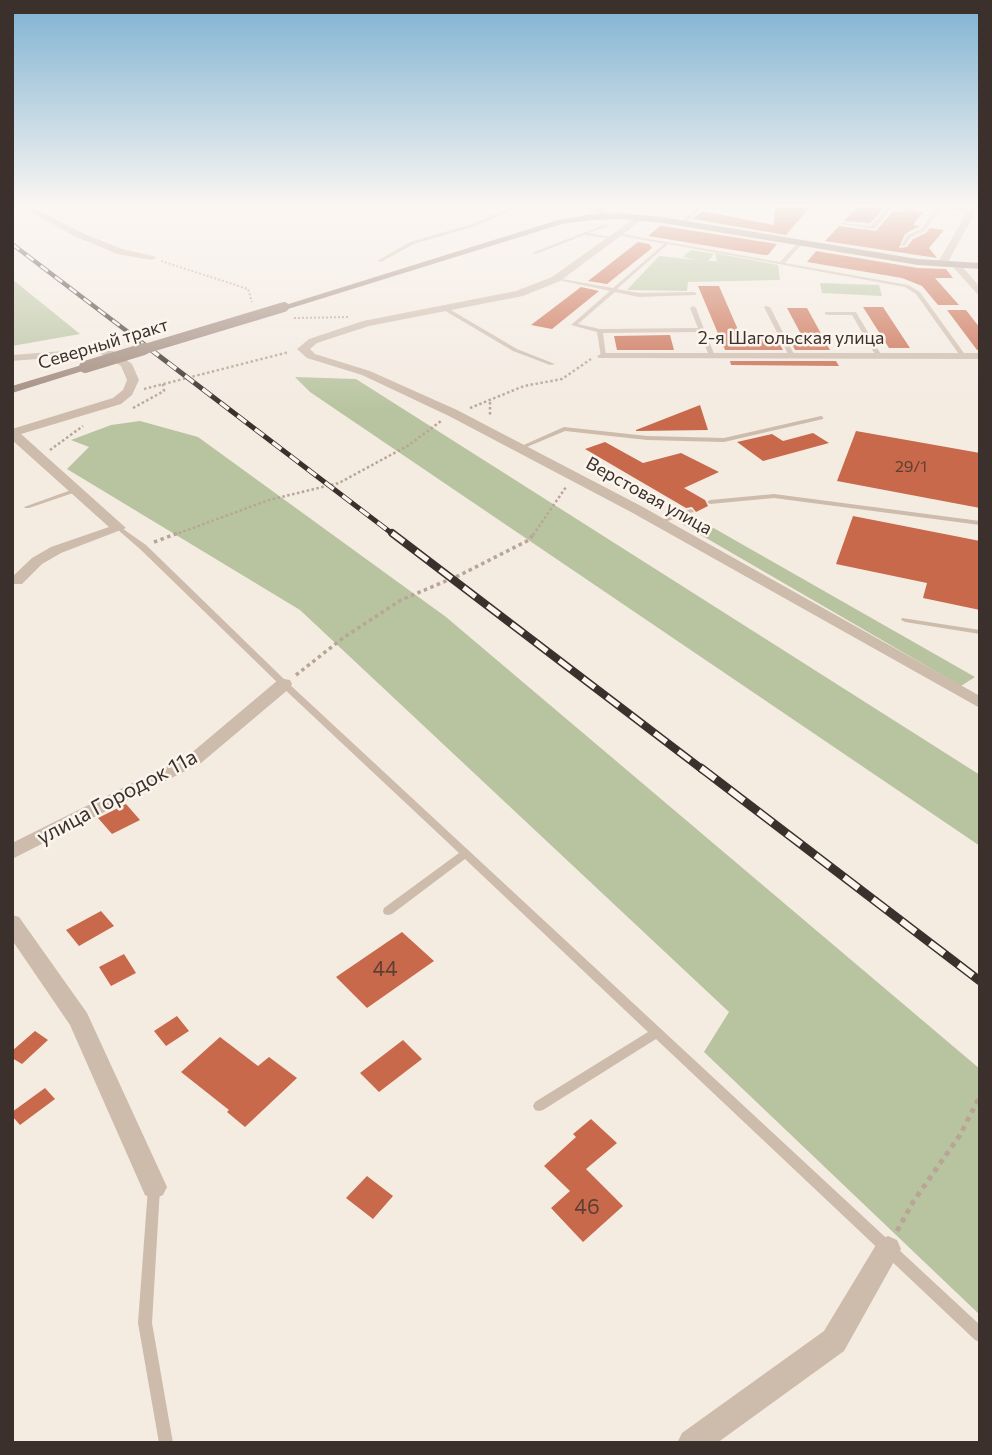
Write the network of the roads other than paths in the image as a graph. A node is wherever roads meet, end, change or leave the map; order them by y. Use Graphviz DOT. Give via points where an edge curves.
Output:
graph roads {
  1 [pos="402,275"];
  2 [pos="562,275"];
  3 [pos="630,275"];
  4 [pos="846,275"];
  5 [pos="964,275"];
  6 [pos="556,279"];
  7 [pos="613,290"];
  8 [pos="694,294"];
  9 [pos="980,295"];
  10 [pos="767,307"];
  11 [pos="444,308"];
  12 [pos="693,308"];
  13 [pos="827,313"];
  14 [pos="702,330"];
  15 [pos="600,331"];
  16 [pos="603,356"];
  17 [pos="712,356"];
  18 [pos="792,356"];
  19 [pos="879,356"];
  20 [pos="963,356"];
  21 [pos="980,356"];
  22 [pos="12,358"];
  23 [pos="552,365"];
  24 [pos="12,390"];
  25 [pos="821,418"];
  26 [pos="520,448"];
  27 [pos="74,491"];
  28 [pos="710,502"];
  29 [pos="27,507"];
  30 [pos="691,511"];
  31 [pos="660,522"];
  32 [pos="980,523"];
  33 [pos="118,528"];
  34 [pos="17,581"];
  35 [pos="905,620"];
  36 [pos="980,632"];
  37 [pos="284,684"];
  38 [pos="980,703"];
  39 [pos="12,852"];
  40 [pos="466,853"];
  41 [pos="388,911"];
  42 [pos="12,923"];
  43 [pos="657,1032"];
  44 [pos="539,1106"];
  45 [pos="154,1186"];
  46 [pos="888,1249"];
  47 [pos="980,1335"];
  48 [pos="166,1443"];
  49 [pos="692,1443"];
  1 -- 24 [label="main road, Северный тракт, bridge" via="287,313"];
  2 -- 6 [label="street"];
  3 -- 7 [label="lane"];
  4 -- 20 [label="lane" via="906,286 918,293"];
  5 -- 9 [label="street"];
  6 -- 7 [label="lane"];
  6 -- 11 [label="street" via="519,294"];
  7 -- 8 [label="lane" via="639,295"];
  7 -- 15 [label="lane" via="574,326"];
  10 -- 18 [label="lane"];
  11 -- 23 [label="lane"];
  11 -- 26 [label="street, Верстовая улица" via="367,323 308,345 312,356 366,373"];
  12 -- 14 [label="lane"];
  13 -- 19 [label="lane" via="854,313"];
  14 -- 15 [label="lane"];
  14 -- 17 [label="lane"];
  15 -- 16 [label="lane"];
  16 -- 17 [label="street, 2-я Шагольская улица"];
  17 -- 18 [label="street, 2-я Шагольская улица"];
  18 -- 19 [label="street, 2-я Шагольская улица"];
  19 -- 20 [label="street, 2-я Шагольская улица"];
  20 -- 21 [label="street, 2-я Шагольская улица"];
  22 -- 27 [label="street" via="101,351 112,354 130,370 133,380 128,392 117,401 12,433"];
  25 -- 26 [label="lane" via="724,440 564,429"];
  26 -- 31 [label="street, Верстовая улица"];
  27 -- 29 [label="lane"];
  27 -- 33 [label="street"];
  28 -- 32 [label="lane" via="774,496"];
  30 -- 31 [label="lane"];
  31 -- 38 [label="street, Верстовая улица"];
  33 -- 34 [label="street" via="56,550"];
  33 -- 37 [label="lane"];
  35 -- 36 [label="lane"];
  37 -- 39 [label="street, улица Городок 11а" via="194,759"];
  37 -- 40 [label="lane"];
  40 -- 41 [label="lane"];
  40 -- 43 [label="lane"];
  42 -- 45 [label="street" via="79,1020"];
  43 -- 44 [label="lane"];
  43 -- 46 [label="lane"];
  45 -- 48 [label="lane" via="145,1322"];
  46 -- 47 [label="lane"];
  46 -- 49 [label="street" via="834,1341"];
}
